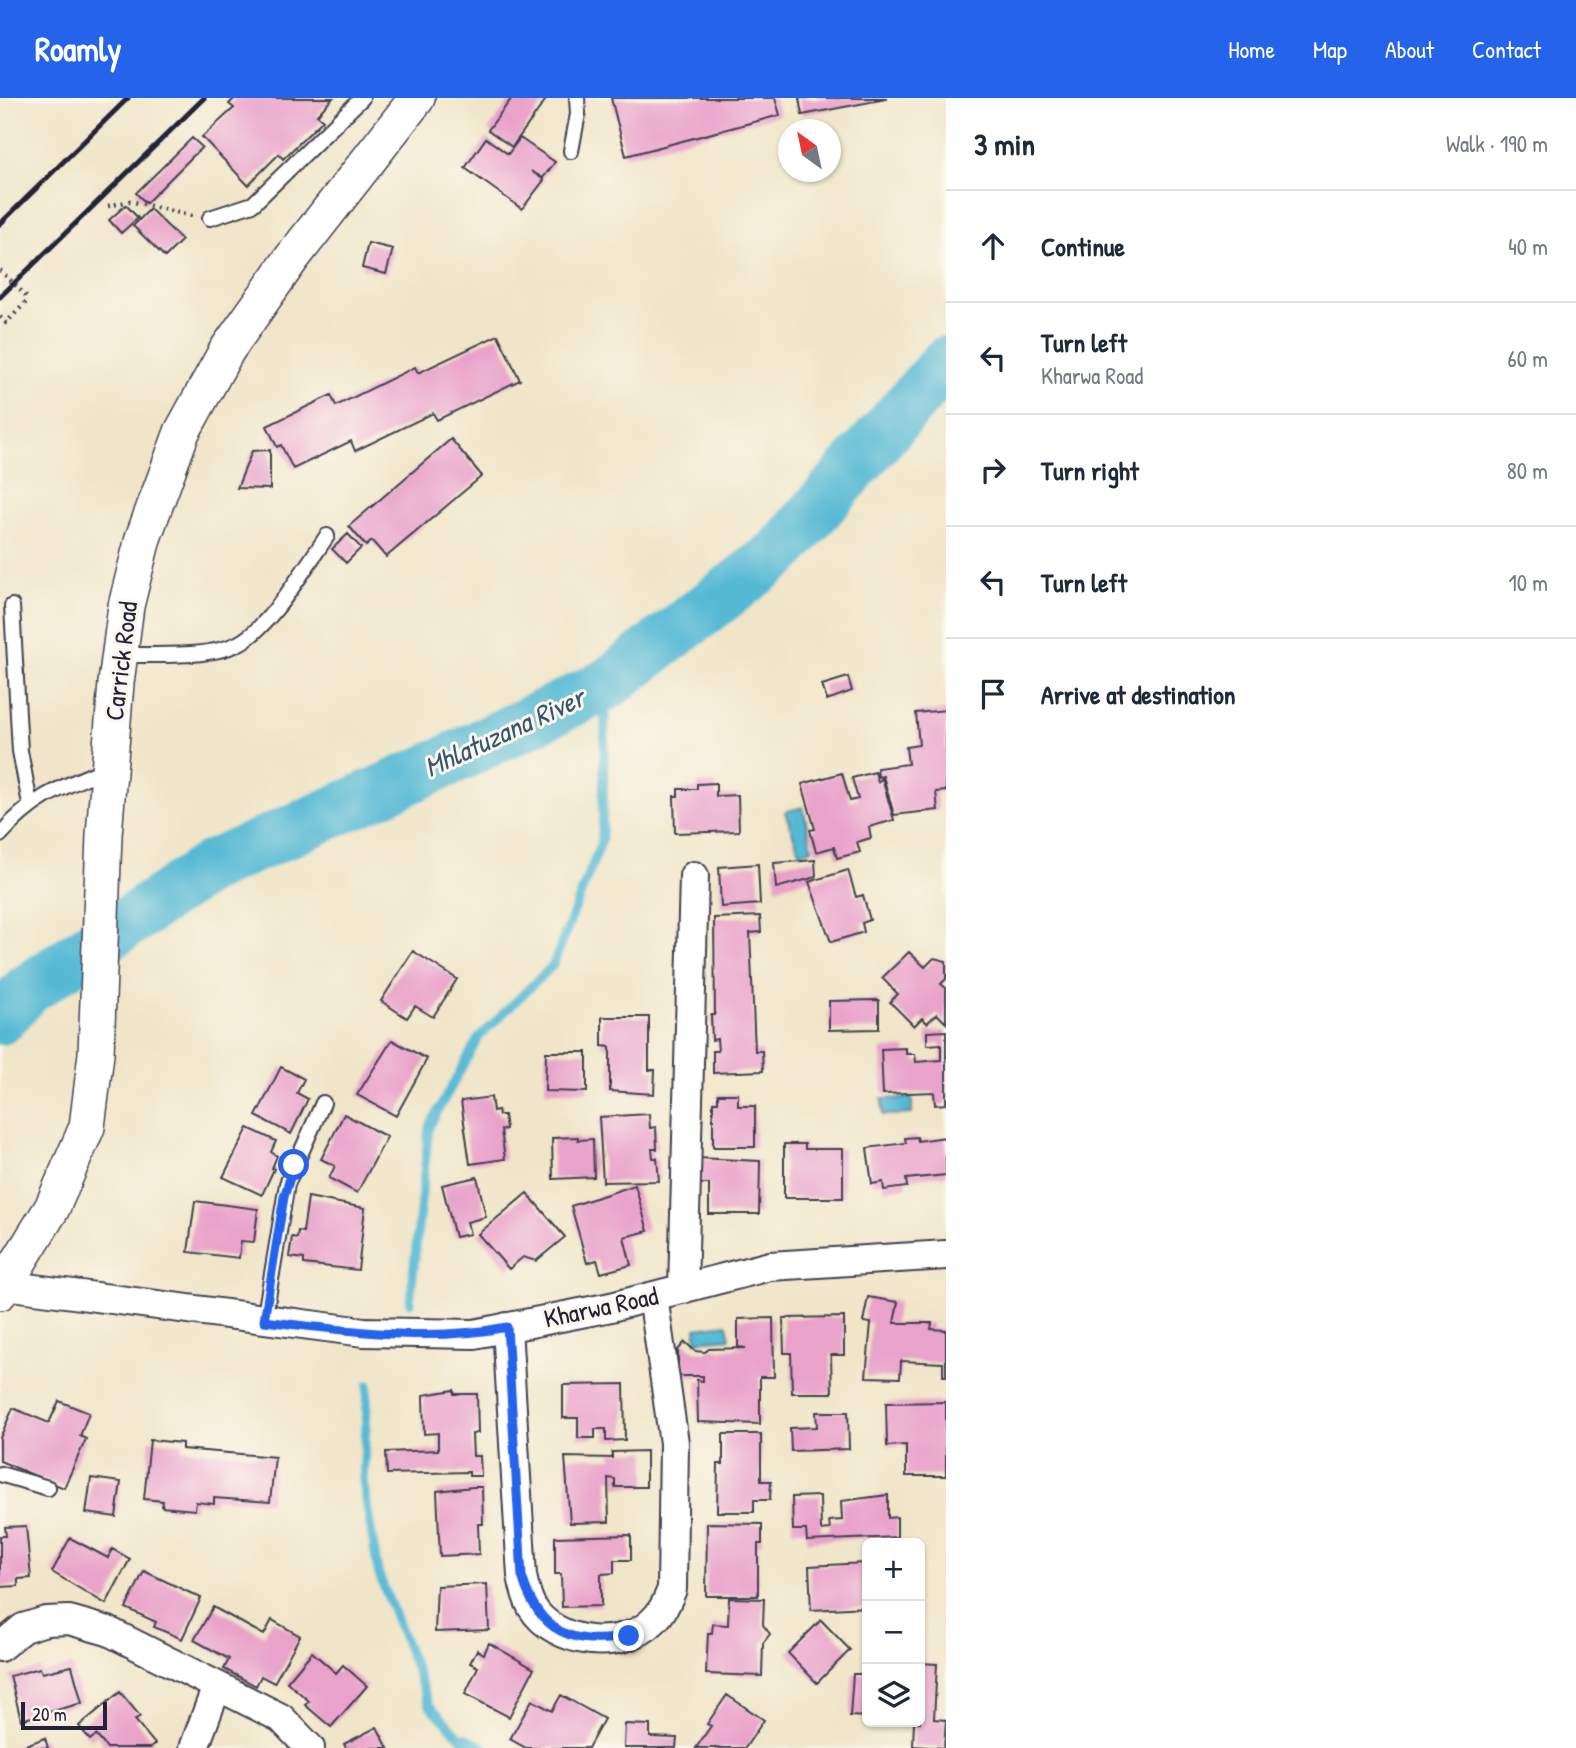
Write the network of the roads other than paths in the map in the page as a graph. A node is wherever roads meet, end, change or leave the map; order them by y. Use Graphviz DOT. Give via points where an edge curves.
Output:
graph roads {
  1 [pos="362,98"];
  2 [pos="417,98"];
  3 [pos="577,98"];
  4 [pos="571,151"];
  5 [pos="210,218"];
  6 [pos="327,536"];
  7 [pos="12,606"];
  8 [pos="120,655"];
  9 [pos="109,768"];
  10 [pos="30,804"];
  11 [pos="0,835"];
  12 [pos="694,876"];
  13 [pos="323,1103"];
  14 [pos="946,1255"];
  15 [pos="2,1289"];
  16 [pos="683,1289"];
  17 [pos="653,1296"];
  18 [pos="264,1321"];
  19 [pos="507,1327"];
  20 [pos="0,1474"];
  21 [pos="48,1488"];
  22 [pos="0,1647"];
  23 [pos="217,1686"];
  24 [pos="194,1748"];
  25 [pos="310,1748"];
  1 -- 5 [label="lane" via="253,204"];
  2 -- 8 [label="street, Carrick Road" via="227,350 182,432 144,538 126,607"];
  3 -- 4 [label="lane"];
  6 -- 8 [label="lane" via="247,638 226,648 195,653"];
  7 -- 10 [label="lane" via="20,751"];
  8 -- 9 [label="street, Carrick Road"];
  9 -- 10 [label="lane"];
  9 -- 15 [label="street, Carrick Road" via="96,1054 87,1127 52,1208"];
  10 -- 11 [label="lane"];
  12 -- 16 [label="street"];
  13 -- 18 [label="lane" via="287,1184"];
  14 -- 16 [label="street, Kharwa Road" via="770,1266"];
  15 -- 18 [label="street, Kharwa Road"];
  16 -- 17 [label="street, Kharwa Road"];
  17 -- 19 [label="street, Kharwa Road"];
  17 -- 19 [label="street" via="674,1443 672,1589 651,1623 629,1636 608,1640 573,1637 546,1622 526,1591"];
  18 -- 19 [label="street, Kharwa Road" via="364,1332 474,1334"];
  20 -- 21 [label="lane"];
  22 -- 23 [label="street" via="23,1628 69,1620 108,1631"];
  23 -- 24 [label="street"];
  23 -- 25 [label="street" via="281,1718"];
}
